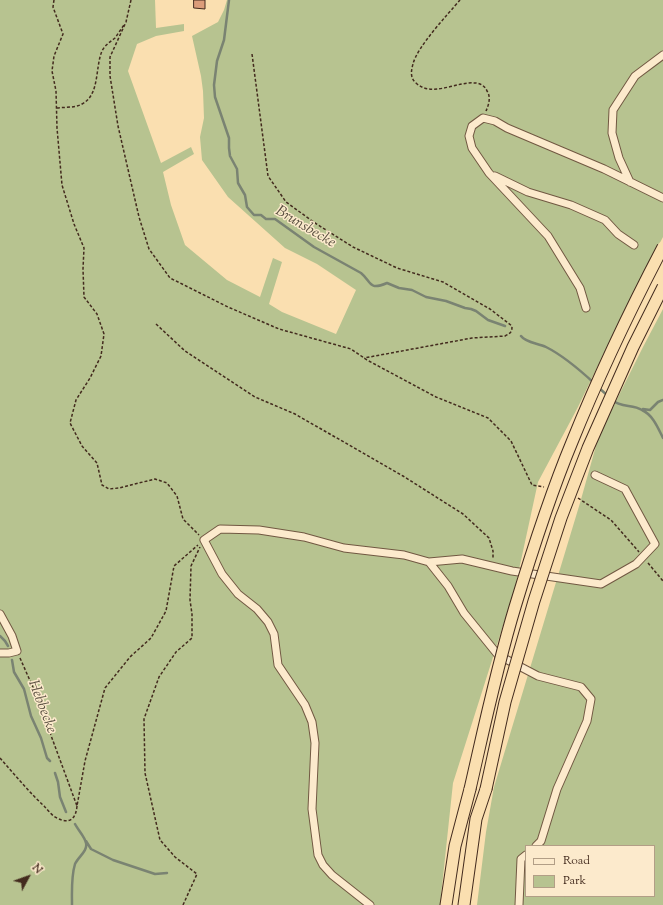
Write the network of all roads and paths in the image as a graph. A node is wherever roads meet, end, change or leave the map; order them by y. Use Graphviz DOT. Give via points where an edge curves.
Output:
graph roads {
  1 [pos="54,0"];
  2 [pos="131,0"];
  3 [pos="460,0"];
  4 [pos="126,22"];
  5 [pos="252,54"];
  6 [pos="663,54"];
  7 [pos="57,108"];
  8 [pos="483,118"];
  9 [pos="489,173"];
  10 [pos="630,182"];
  11 [pos="663,198"];
  12 [pos="634,245"];
  13 [pos="663,247"];
  14 [pos="663,287"];
  15 [pos="586,308"];
  16 [pos="156,324"];
  17 [pos="364,358"];
  18 [pos="595,475"];
  19 [pos="546,488"];
  20 [pos="577,498"];
  21 [pos="204,540"];
  22 [pos="630,540"];
  23 [pos="429,562"];
  24 [pos="492,566"];
  25 [pos="0,614"];
  26 [pos="17,651"];
  27 [pos="0,653"];
  28 [pos="0,758"];
  29 [pos="77,806"];
  30 [pos="537,845"];
  31 [pos="525,856"];
  32 [pos="183,905"];
  33 [pos="370,905"];
  34 [pos="446,905"];
  35 [pos="464,905"];
  36 [pos="519,905"];
  1 -- 7 [label="path" via="53,7 62,34 52,70"];
  2 -- 4 [label="path"];
  3 -- 8 [label="path" via="414,57 411,72 413,80 420,87 432,90 476,82 484,86 490,95"];
  4 -- 7 [label="path" via="103,49 93,90 87,99 82,104"];
  4 -- 17 [label="path" via="110,57 110,76 118,126 149,249 170,278 278,329 351,349"];
  5 -- 17 [label="path" via="268,176 286,202 353,247 397,268 443,282 490,309 512,326 510,333 505,336 472,338"];
  6 -- 10 [label="street" via="635,76 613,110 612,133 619,158"];
  7 -- 21 [label="path" via="62,185 84,248 84,297 98,314 104,334 101,356 76,400 70,423 82,446 96,463 102,485 109,489 119,488 155,479 168,483 177,496 183,519"];
  8 -- 9 [label="street" via="472,126 469,136 472,148"];
  8 -- 10 [label="street" via="495,121"];
  9 -- 12 [label="street" via="528,192 571,205 605,220 618,234"];
  9 -- 15 [label="street" via="548,236 580,288"];
  10 -- 11 [label="street"];
  13 -- 34 [label="highway, bridge" via="605,366 572,442 545,515 515,608 494,685 455,846"];
  14 -- 35 [label="highway, bridge" via="588,448 561,518 534,601 505,702 486,789 476,819"];
  16 -- 24 [label="path" via="185,351 255,397 309,421 463,514 489,538 493,551"];
  17 -- 19 [label="path" via="436,397 488,418 511,441 532,485"];
  18 -- 24 [label="street" via="625,489 655,544 636,564 601,584"];
  20 -- 22 [label="path" via="611,520"];
  21 -- 23 [label="street" via="220,529 259,530 344,548 404,555"];
  21 -- 29 [label="path" via="174,566 166,611 151,638 130,657 105,688 85,761"];
  21 -- 32 [label="path" via="191,566 192,638 176,652 159,677 144,719 145,773 160,840 197,874"];
  21 -- 33 [label="street" via="222,574 238,594 268,622 274,634 278,665 305,705 312,722 315,743 312,809 318,856 332,875"];
  23 -- 24 [label="street" via="462,559"];
  23 -- 30 [label="street" via="448,586 464,613 498,655 538,676 581,687 592,699 587,722 557,789 541,841"];
  25 -- 26 [label="street"];
  26 -- 27 [label="street"];
  26 -- 29 [label="path"];
  28 -- 29 [label="path" via="56,818 65,821 72,819"];
  31 -- 36 [label="street" via="521,859"];
}
